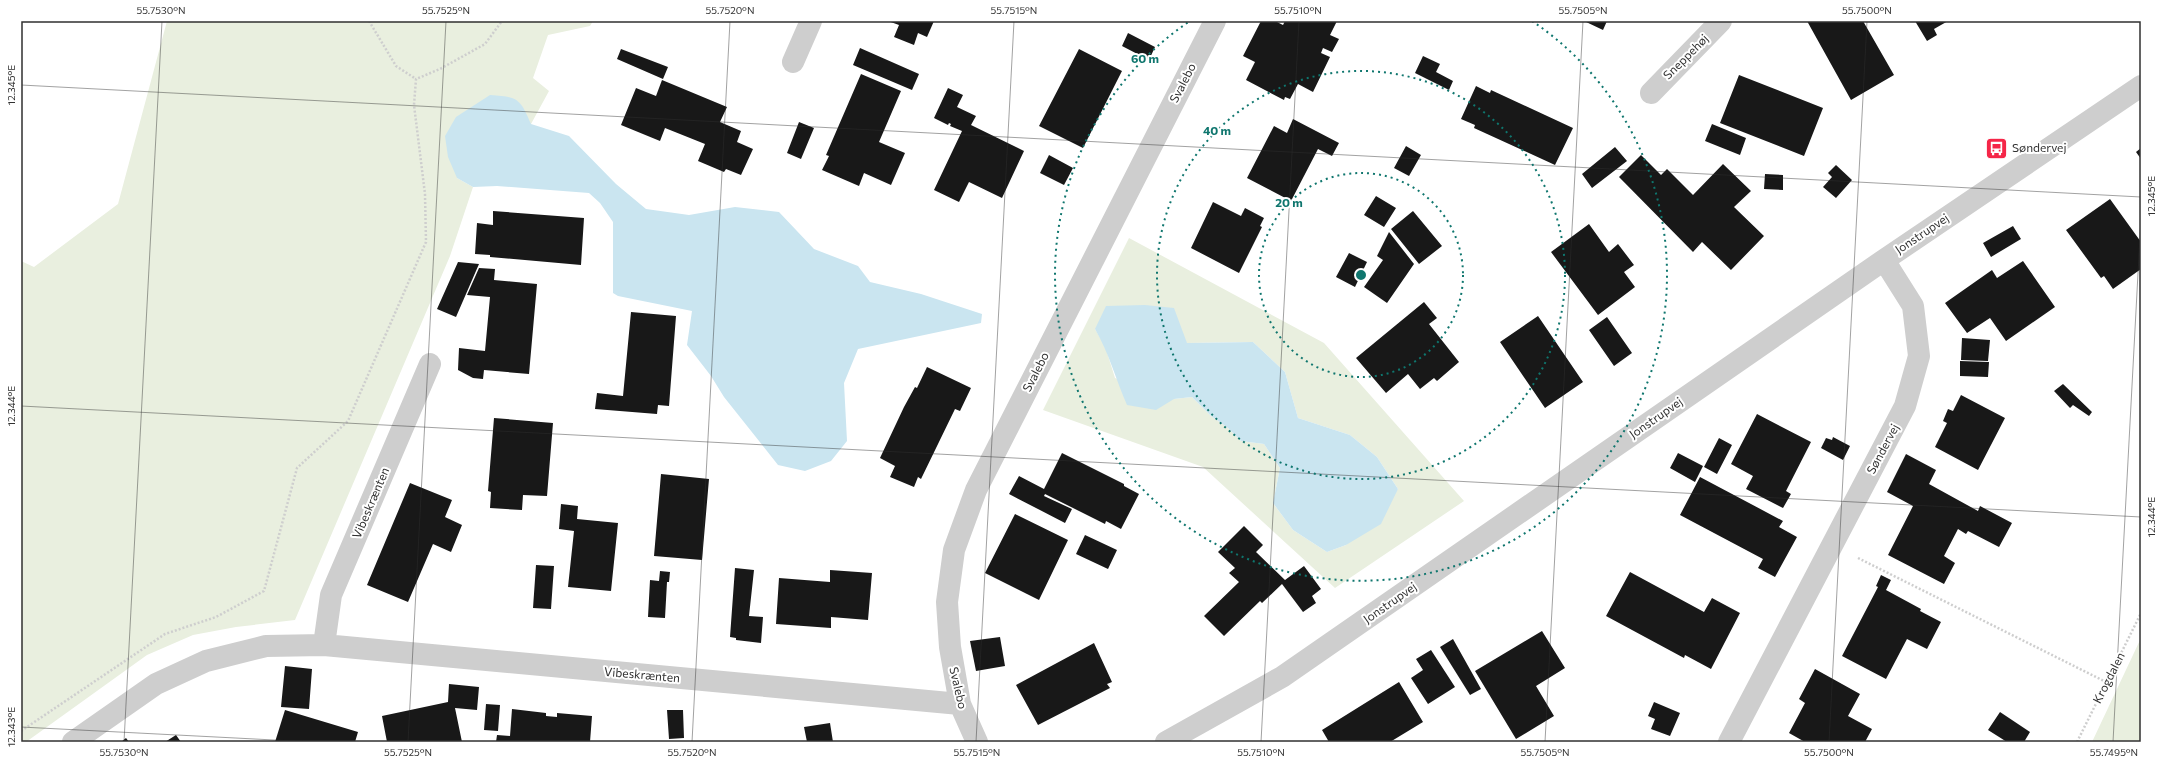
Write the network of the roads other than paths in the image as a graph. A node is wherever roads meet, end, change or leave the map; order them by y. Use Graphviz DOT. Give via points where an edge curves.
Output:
graph roads {
  1 [pos="812,21"];
  2 [pos="1215,21"];
  3 [pos="1721,21"];
  4 [pos="793,62"];
  5 [pos="2141,86"];
  6 [pos="1651,93"];
  7 [pos="1884,260"];
  8 [pos="430,364"];
  9 [pos="324,645"];
  10 [pos="960,704"];
  11 [pos="72,742"];
  12 [pos="977,742"];
  13 [pos="1166,742"];
  14 [pos="1729,742"];
  1 -- 4 [label="street"];
  2 -- 10 [label="street, Svalebo" via="976,490 954,550 947,602 950,647"];
  3 -- 6 [label="street, Sneppehøj"];
  5 -- 7 [label="street, Jonstrupvej"];
  7 -- 13 [label="street, Jonstrupvej" via="1282,677"];
  7 -- 14 [label="street, Søndervej" via="1913,306 1919,356 1905,406"];
  8 -- 9 [label="street, Vibeskrænten" via="331,595"];
  9 -- 10 [label="street, Vibeskrænten"];
  9 -- 11 [label="street, Vibeskrænten" via="266,646 206,661 156,684"];
  10 -- 12 [label="street, Svalebo"];
}
